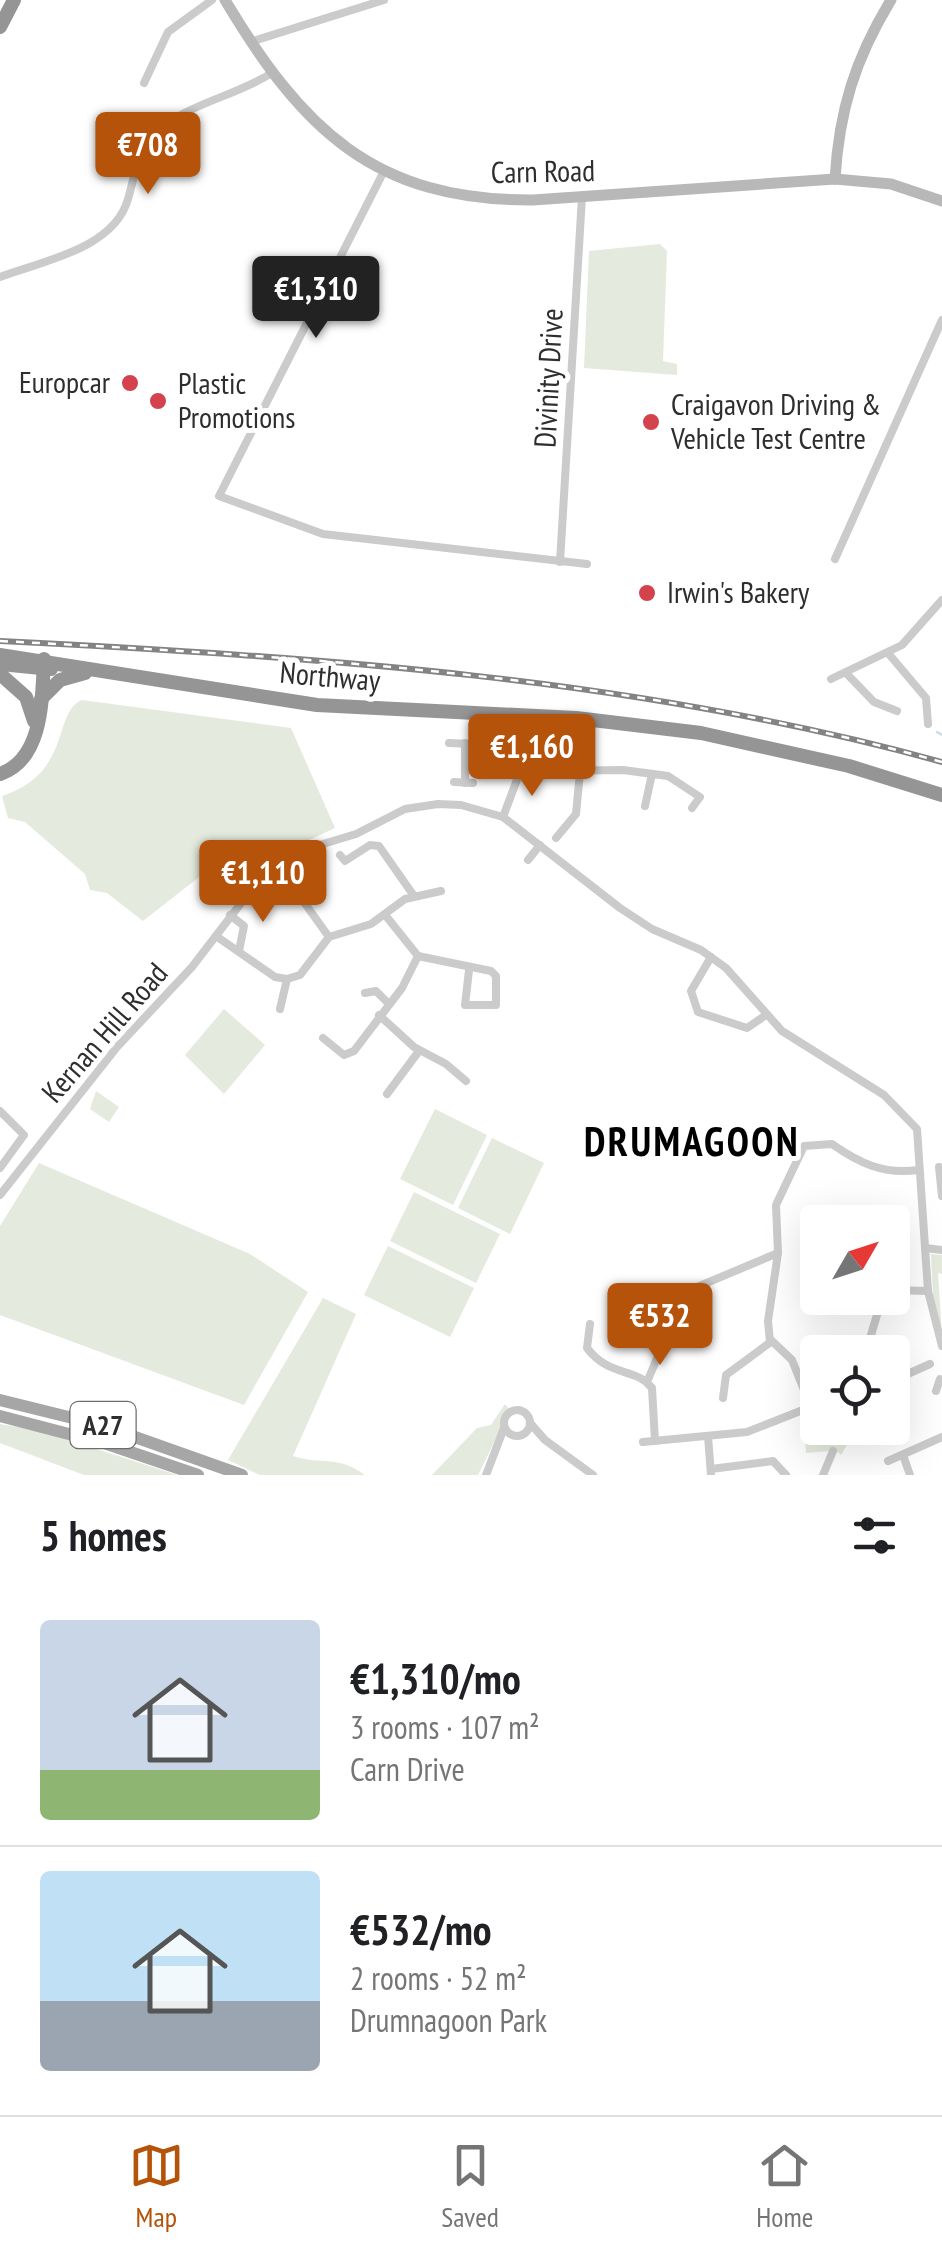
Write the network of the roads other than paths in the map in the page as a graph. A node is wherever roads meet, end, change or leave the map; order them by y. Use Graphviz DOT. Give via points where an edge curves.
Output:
graph roads {
  1 [pos="14,0"];
  2 [pos="212,0"];
  3 [pos="225,0"];
  4 [pos="384,0"];
  5 [pos="891,0"];
  6 [pos="0,27"];
  7 [pos="250,42"];
  8 [pos="270,74"];
  9 [pos="144,82"];
  10 [pos="384,170"];
  11 [pos="834,180"];
  12 [pos="582,197"];
  13 [pos="942,201"];
  14 [pos="0,277"];
  15 [pos="942,320"];
  16 [pos="835,559"];
  17 [pos="560,562"];
  18 [pos="587,564"];
  19 [pos="942,600"];
  20 [pos="888,653"];
  21 [pos="0,660"];
  22 [pos="44,664"];
  23 [pos="91,672"];
  24 [pos="846,673"];
  25 [pos="0,674"];
  26 [pos="831,679"];
  27 [pos="41,699"];
  28 [pos="897,711"];
  29 [pos="928,724"];
  30 [pos="36,732"];
  31 [pos="449,743"];
  32 [pos="465,743"];
  33 [pos="532,759"];
  34 [pos="580,772"];
  35 [pos="0,774"];
  36 [pos="652,774"];
  37 [pos="454,782"];
  38 [pos="942,795"];
  39 [pos="644,806"];
  40 [pos="692,808"];
  41 [pos="502,817"];
  42 [pos="571,838"];
  43 [pos="540,845"];
  44 [pos="340,855"];
  45 [pos="528,860"];
  46 [pos="278,866"];
  47 [pos="441,891"];
  48 [pos="414,896"];
  49 [pos="230,915"];
  50 [pos="386,916"];
  51 [pos="216,936"];
  52 [pos="330,937"];
  53 [pos="239,951"];
  54 [pos="418,956"];
  55 [pos="711,956"];
  56 [pos="468,970"];
  57 [pos="287,980"];
  58 [pos="365,994"];
  59 [pos="280,1001"];
  60 [pos="388,1003"];
  61 [pos="379,1015"];
  62 [pos="766,1015"];
  63 [pos="323,1037"];
  64 [pos="419,1050"];
  65 [pos="466,1081"];
  66 [pos="392,1091"];
  67 [pos="0,1112"];
  68 [pos="1,1166"];
  69 [pos="937,1167"];
  70 [pos="919,1175"];
  71 [pos="0,1195"];
  72 [pos="942,1196"];
  73 [pos="925,1248"];
  74 [pos="942,1250"];
  75 [pos="778,1253"];
  76 [pos="910,1290"];
  77 [pos="928,1291"];
  78 [pos="590,1324"];
  79 [pos="770,1342"];
  80 [pos="942,1346"];
  81 [pos="930,1364"];
  82 [pos="910,1373"];
  83 [pos="800,1378"];
  84 [pos="938,1379"];
  85 [pos="648,1382"];
  86 [pos="936,1390"];
  87 [pos="723,1398"];
  88 [pos="0,1400"];
  89 [pos="800,1412"];
  90 [pos="0,1416"];
  91 [pos="505,1426"];
  92 [pos="529,1427"];
  93 [pos="514,1435"];
  94 [pos="708,1436"];
  95 [pos="942,1437"];
  96 [pos="655,1441"];
  97 [pos="643,1442"];
  98 [pos="498,1448"];
  99 [pos="834,1451"];
  100 [pos="903,1455"];
  101 [pos="888,1461"];
  102 [pos="711,1472"];
  103 [pos="587,1474"];
  104 [pos="198,1475"];
  105 [pos="242,1475"];
  106 [pos="486,1475"];
  107 [pos="786,1475"];
  108 [pos="823,1475"];
  109 [pos="910,1475"];
  1 -- 6 [label="highway"];
  2 -- 9 [label="street" via="168,32"];
  3 -- 7 [label="main road, Carn Road"];
  4 -- 7 [label="street"];
  5 -- 11 [label="main road" via="851,76"];
  7 -- 8 [label="main road, Carn Road"];
  8 -- 10 [label="main road, Carn Road" via="318,127"];
  8 -- 14 [label="street" via="154,135 141,153 123,212 100,236"];
  10 -- 12 [label="main road, Carn Road" via="467,197"];
  10 -- 17 [label="street" via="218,496 323,534"];
  11 -- 12 [label="main road, Carn Road"];
  11 -- 13 [label="main road, Carn Road" via="891,184"];
  12 -- 17 [label="street, Divinity Drive"];
  15 -- 16 [label="street"];
  17 -- 18 [label="street"];
  19 -- 20 [label="street" via="920,630"];
  20 -- 24 [label="street"];
  20 -- 29 [label="street" via="926,698"];
  21 -- 22 [label="highway, Northway"];
  22 -- 23 [label="highway, Northway"];
  22 -- 27 [label="highway"];
  23 -- 27 [label="highway" via="60,680"];
  23 -- 38 [label="highway, Northway" via="317,705 670,728 798,753"];
  24 -- 26 [label="street"];
  24 -- 28 [label="street" via="874,702"];
  25 -- 30 [label="highway" via="26,697"];
  27 -- 30 [label="highway"];
  30 -- 35 [label="highway" via="18,764"];
  31 -- 32 [label="street"];
  32 -- 33 [label="street" via="515,746"];
  32 -- 37 [label="street" via="469,783"];
  33 -- 34 [label="street" via="547,771"];
  33 -- 41 [label="street"];
  34 -- 36 [label="street"];
  34 -- 42 [label="street" via="576,814 559,834"];
  36 -- 39 [label="street"];
  36 -- 40 [label="street" via="668,776 700,797"];
  41 -- 43 [label="street, Kernan Hill Road"];
  41 -- 46 [label="street, Kernan Hill Road" via="461,805 406,809"];
  43 -- 45 [label="street"];
  43 -- 55 [label="street, Kernan Hill Road" via="631,915"];
  44 -- 48 [label="street" via="346,861 370,844 379,846"];
  46 -- 49 [label="street, Kernan Hill Road"];
  46 -- 52 [label="street"];
  47 -- 48 [label="street"];
  48 -- 50 [label="street"];
  49 -- 51 [label="street, Kernan Hill Road"];
  49 -- 53 [label="street" via="244,926"];
  50 -- 52 [label="street"];
  50 -- 54 [label="street"];
  51 -- 53 [label="street"];
  51 -- 71 [label="street, Kernan Hill Road"];
  52 -- 57 [label="street" via="300,975"];
  53 -- 57 [label="street"];
  54 -- 56 [label="street"];
  54 -- 60 [label="street"];
  55 -- 62 [label="street, Kernan Hill Road"];
  55 -- 62 [label="street" via="692,991 698,1012 747,1028"];
  56 -- 56 [label="street" via="496,976 496,1005 465,1005"];
  57 -- 59 [label="street"];
  58 -- 60 [label="street" via="376,991"];
  60 -- 61 [label="street"];
  61 -- 63 [label="street" via="346,1055"];
  61 -- 64 [label="street"];
  62 -- 70 [label="street, Kernan Hill Road" via="806,1050 898,1106 918,1128"];
  64 -- 65 [label="street"];
  64 -- 66 [label="street"];
  67 -- 68 [label="street" via="24,1135"];
  69 -- 72 [label="street"];
  70 -- 73 [label="street, Kernan Hill Road"];
  70 -- 75 [label="street" via="879,1170 832,1144 804,1146 776,1205"];
  73 -- 74 [label="street"];
  73 -- 77 [label="street, Kernan Hill Road"];
  75 -- 79 [label="street"];
  75 -- 85 [label="street" via="684,1292"];
  76 -- 77 [label="street"];
  77 -- 80 [label="street, Kernan Hill Road"];
  78 -- 85 [label="street" via="588,1348 595,1359"];
  79 -- 83 [label="street" via="792,1360"];
  79 -- 87 [label="street" via="726,1375"];
  81 -- 82 [label="street"];
  84 -- 86 [label="street"];
  85 -- 96 [label="street"];
  88 -- 105 [label="main road, A27" via="101,1424"];
  89 -- 94 [label="street" via="771,1425"];
  90 -- 104 [label="main road, A27"];
  91 -- 92 [label="street" via="516,1410 524,1412"];
  91 -- 93 [label="street"];
  91 -- 98 [label="street"];
  92 -- 93 [label="street"];
  92 -- 103 [label="street"];
  93 -- 98 [label="street"];
  94 -- 96 [label="street"];
  94 -- 102 [label="street"];
  95 -- 100 [label="street"];
  96 -- 97 [label="street"];
  98 -- 106 [label="street"];
  99 -- 108 [label="street"];
  100 -- 101 [label="street"];
  100 -- 109 [label="street"];
  102 -- 107 [label="street" via="774,1461"];
}
